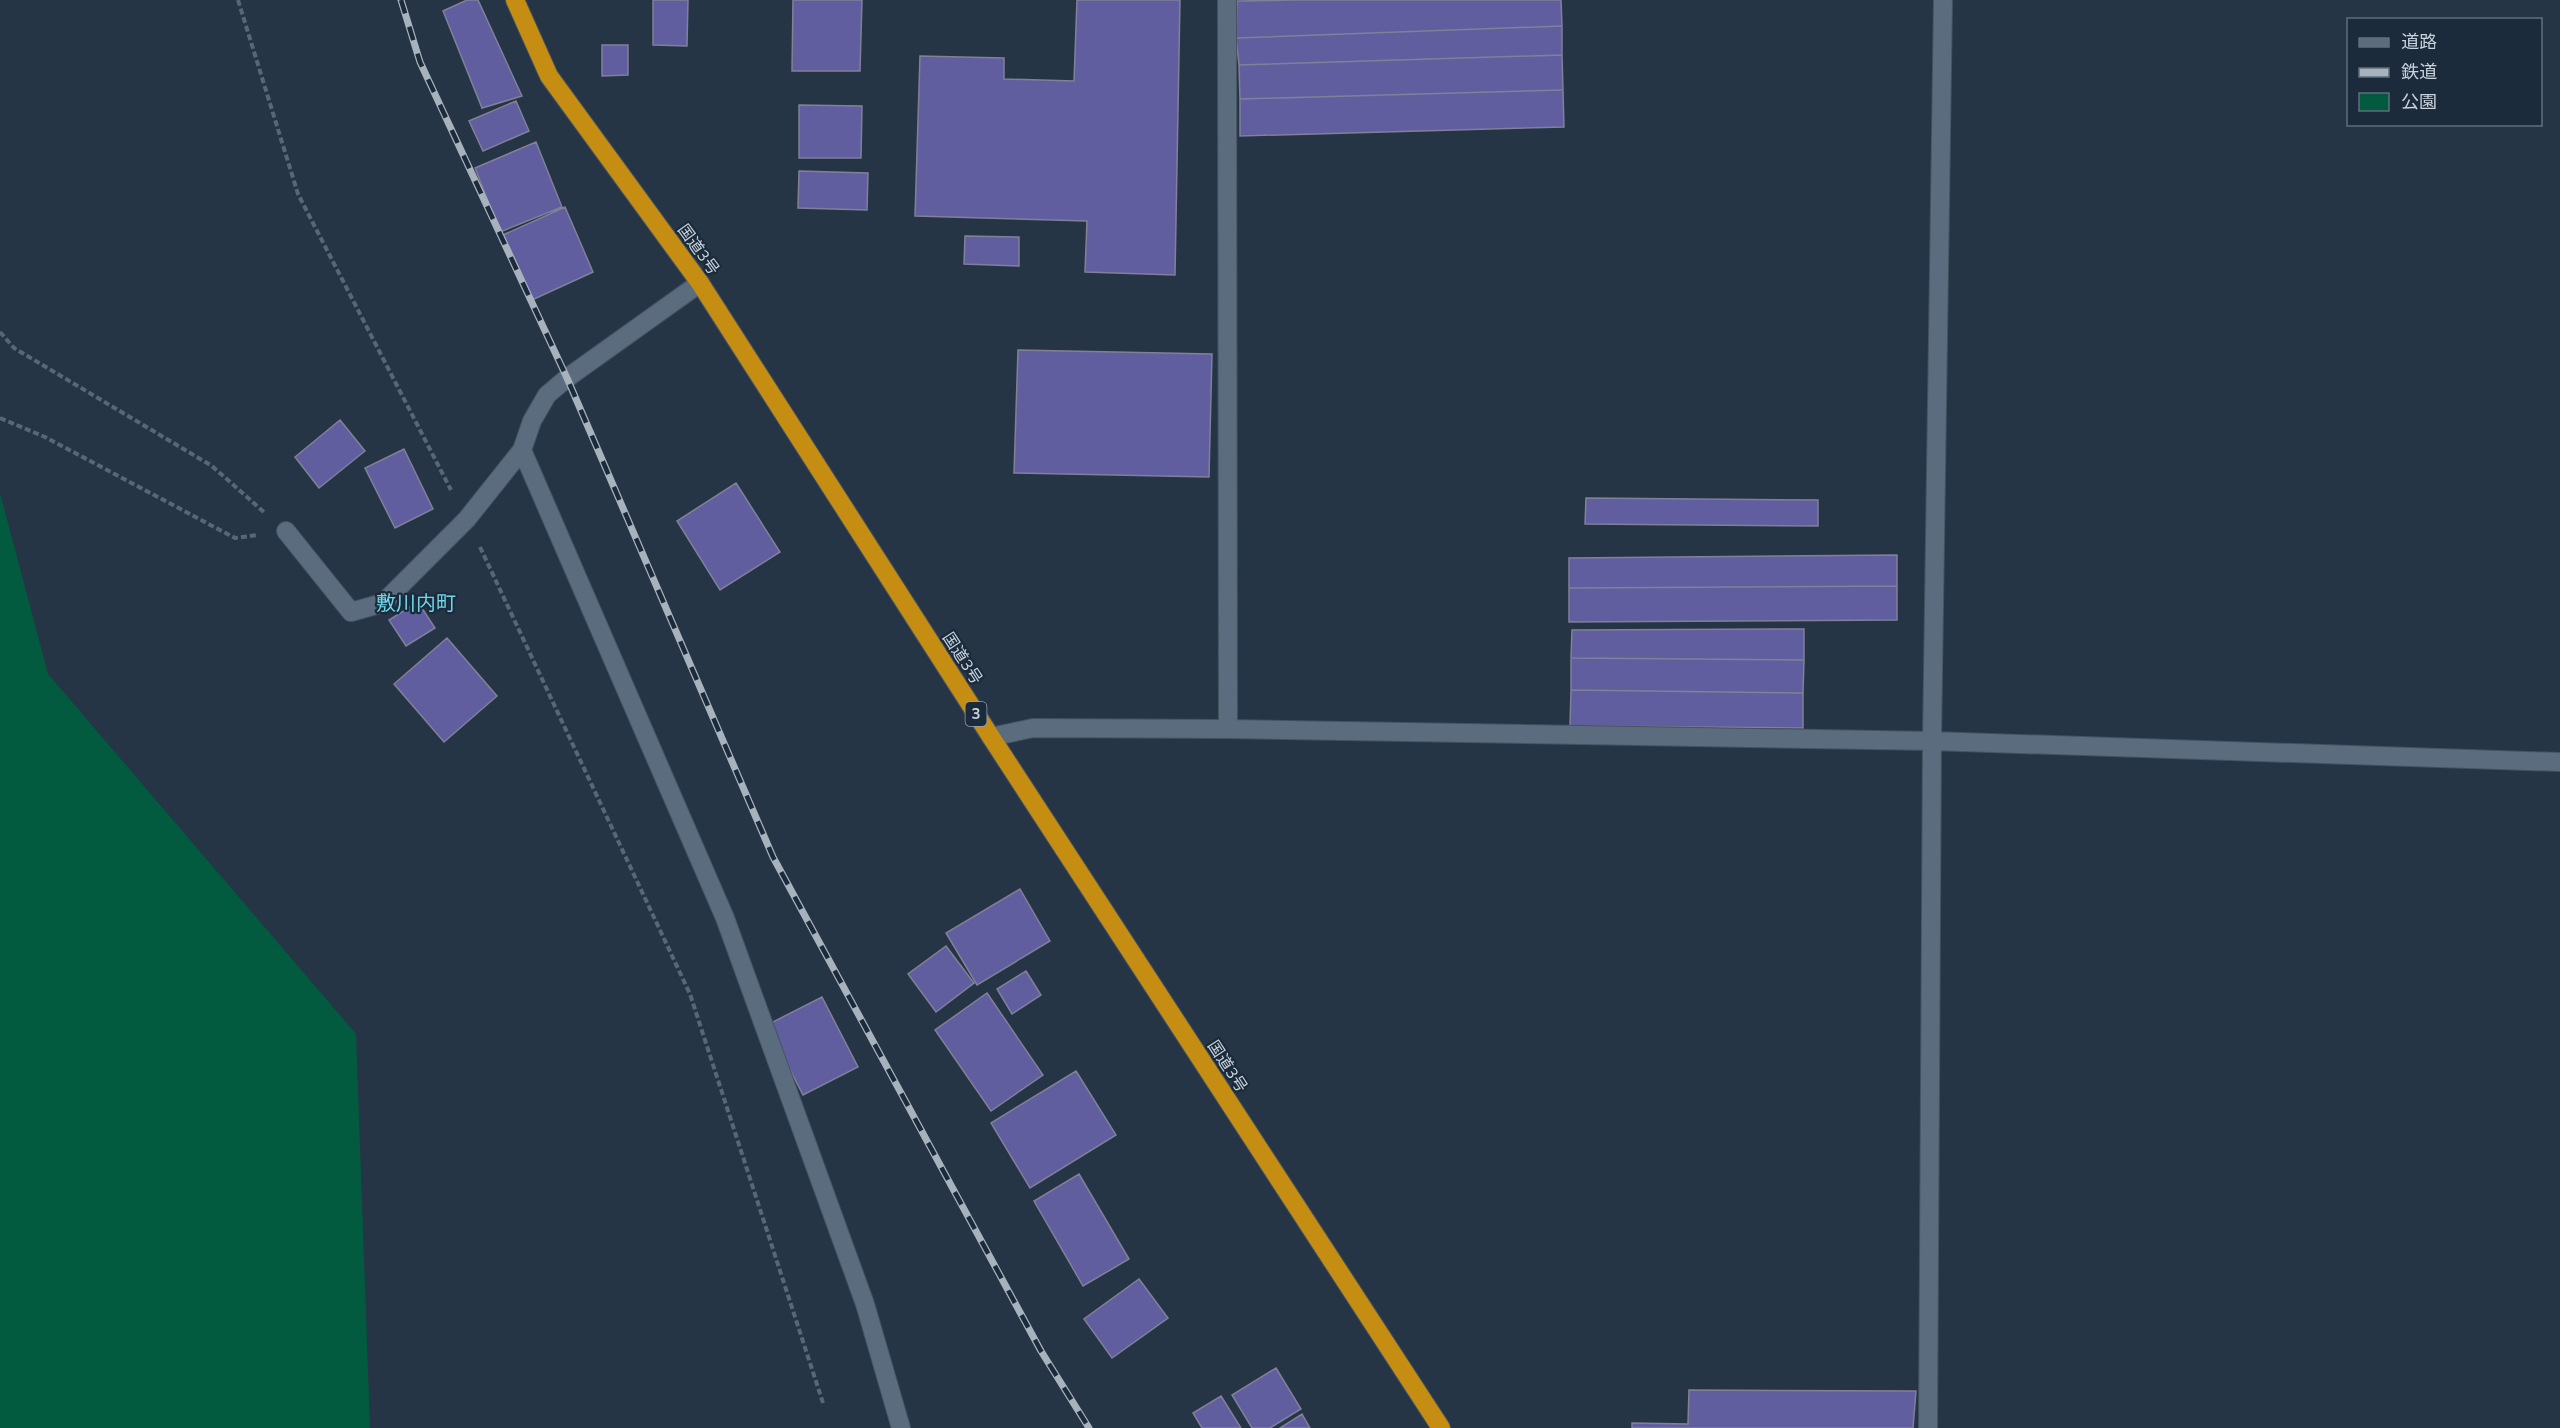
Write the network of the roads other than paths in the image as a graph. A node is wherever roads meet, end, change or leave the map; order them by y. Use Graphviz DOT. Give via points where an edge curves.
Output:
graph roads {
  1 [pos="515,0"];
  2 [pos="1227,0"];
  3 [pos="1943,0"];
  4 [pos="700,283"];
  5 [pos="522,450"];
  6 [pos="286,531"];
  7 [pos="1228,729"];
  8 [pos="991,737"];
  9 [pos="1932,741"];
  10 [pos="2560,762"];
  11 [pos="901,1428"];
  12 [pos="1441,1428"];
  13 [pos="1928,1428"];
  1 -- 4 [label="highway, 国道3号 / 3" via="549,76"];
  2 -- 7 [label="street"];
  3 -- 9 [label="street"];
  4 -- 5 [label="street" via="547,395"];
  4 -- 8 [label="highway, 国道3号 / 3"];
  5 -- 6 [label="street" via="467,519 383,603 351,612"];
  5 -- 11 [label="street" via="724,918 865,1304"];
  7 -- 8 [label="street" via="1033,728"];
  7 -- 9 [label="street"];
  8 -- 12 [label="highway, 国道3号 / 3"];
  9 -- 10 [label="street"];
  9 -- 13 [label="street"];
}
